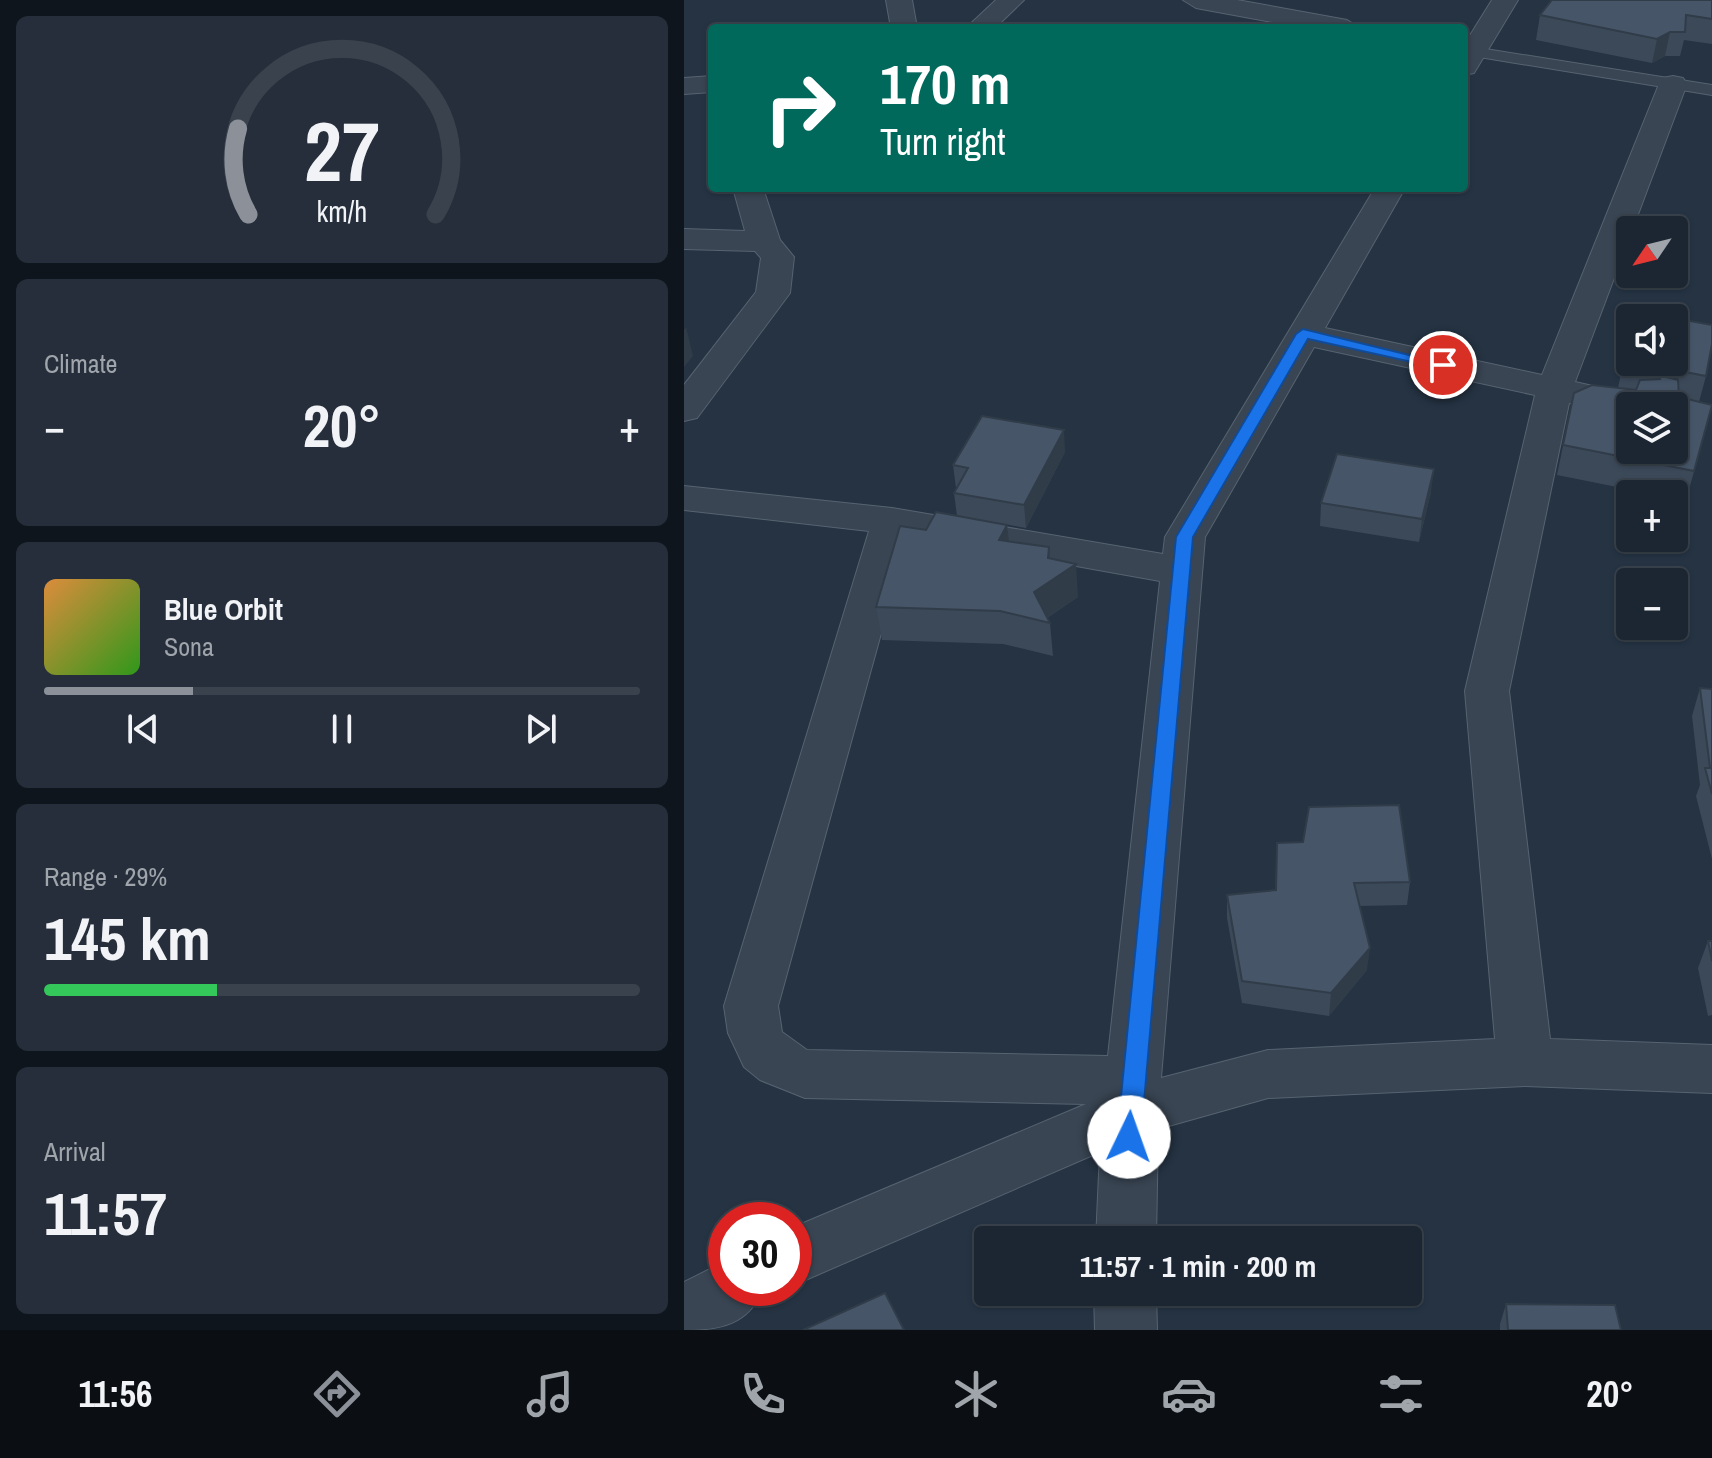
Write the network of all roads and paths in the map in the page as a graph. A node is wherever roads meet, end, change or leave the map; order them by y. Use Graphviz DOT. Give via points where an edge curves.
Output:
graph roads {
  1 [pos="899,0"];
  2 [pos="1011,0"];
  3 [pos="1196,0"];
  4 [pos="1505,0"];
  5 [pos="1297,8"];
  6 [pos="903,24"];
  7 [pos="984,24"];
  8 [pos="1337,24"];
  9 [pos="1468,55"];
  10 [pos="1468,56"];
  11 [pos="708,84"];
  12 [pos="684,86"];
  13 [pos="1692,87"];
  14 [pos="749,192"];
  15 [pos="1388,192"];
  16 [pos="684,239"];
  17 [pos="765,243"];
  18 [pos="1303,334"];
  19 [pos="1554,390"];
  20 [pos="1616,403"];
  21 [pos="684,410"];
  22 [pos="684,498"];
  23 [pos="892,521"];
  24 [pos="1181,571"];
  25 [pos="1525,1062"];
  26 [pos="1712,1069"];
  27 [pos="1131,1096"];
  28 [pos="1126,1226"];
  29 [pos="812,1247"];
  30 [pos="708,1302"];
  31 [pos="1125,1306"];
  32 [pos="684,1315"];
  33 [pos="1126,1330"];
  1 -- 6 [label="street"];
  2 -- 7 [label="street"];
  3 -- 5 [label="street"];
  4 -- 9 [label="street"];
  5 -- 8 [label="street"];
  10 -- 13 [label="lane"];
  11 -- 12 [label="street"];
  13 -- 19 [label="street"];
  14 -- 17 [label="street"];
  15 -- 18 [label="street"];
  16 -- 17 [label="street"];
  17 -- 21 [label="street" via="778,257 773,293"];
  18 -- 19 [label="street"];
  18 -- 24 [label="street" via="1185,537"];
  19 -- 20 [label="street"];
  19 -- 25 [label="street" via="1487,691"];
  22 -- 23 [label="street"];
  23 -- 24 [label="street"];
  23 -- 27 [label="street" via="751,1006 753,1036 773,1063 805,1074"];
  24 -- 27 [label="street"];
  25 -- 26 [label="street"];
  25 -- 27 [label="street" via="1268,1074"];
  27 -- 28 [label="street"];
  27 -- 29 [label="street"];
  30 -- 32 [label="street"];
  31 -- 33 [label="street"];
}
